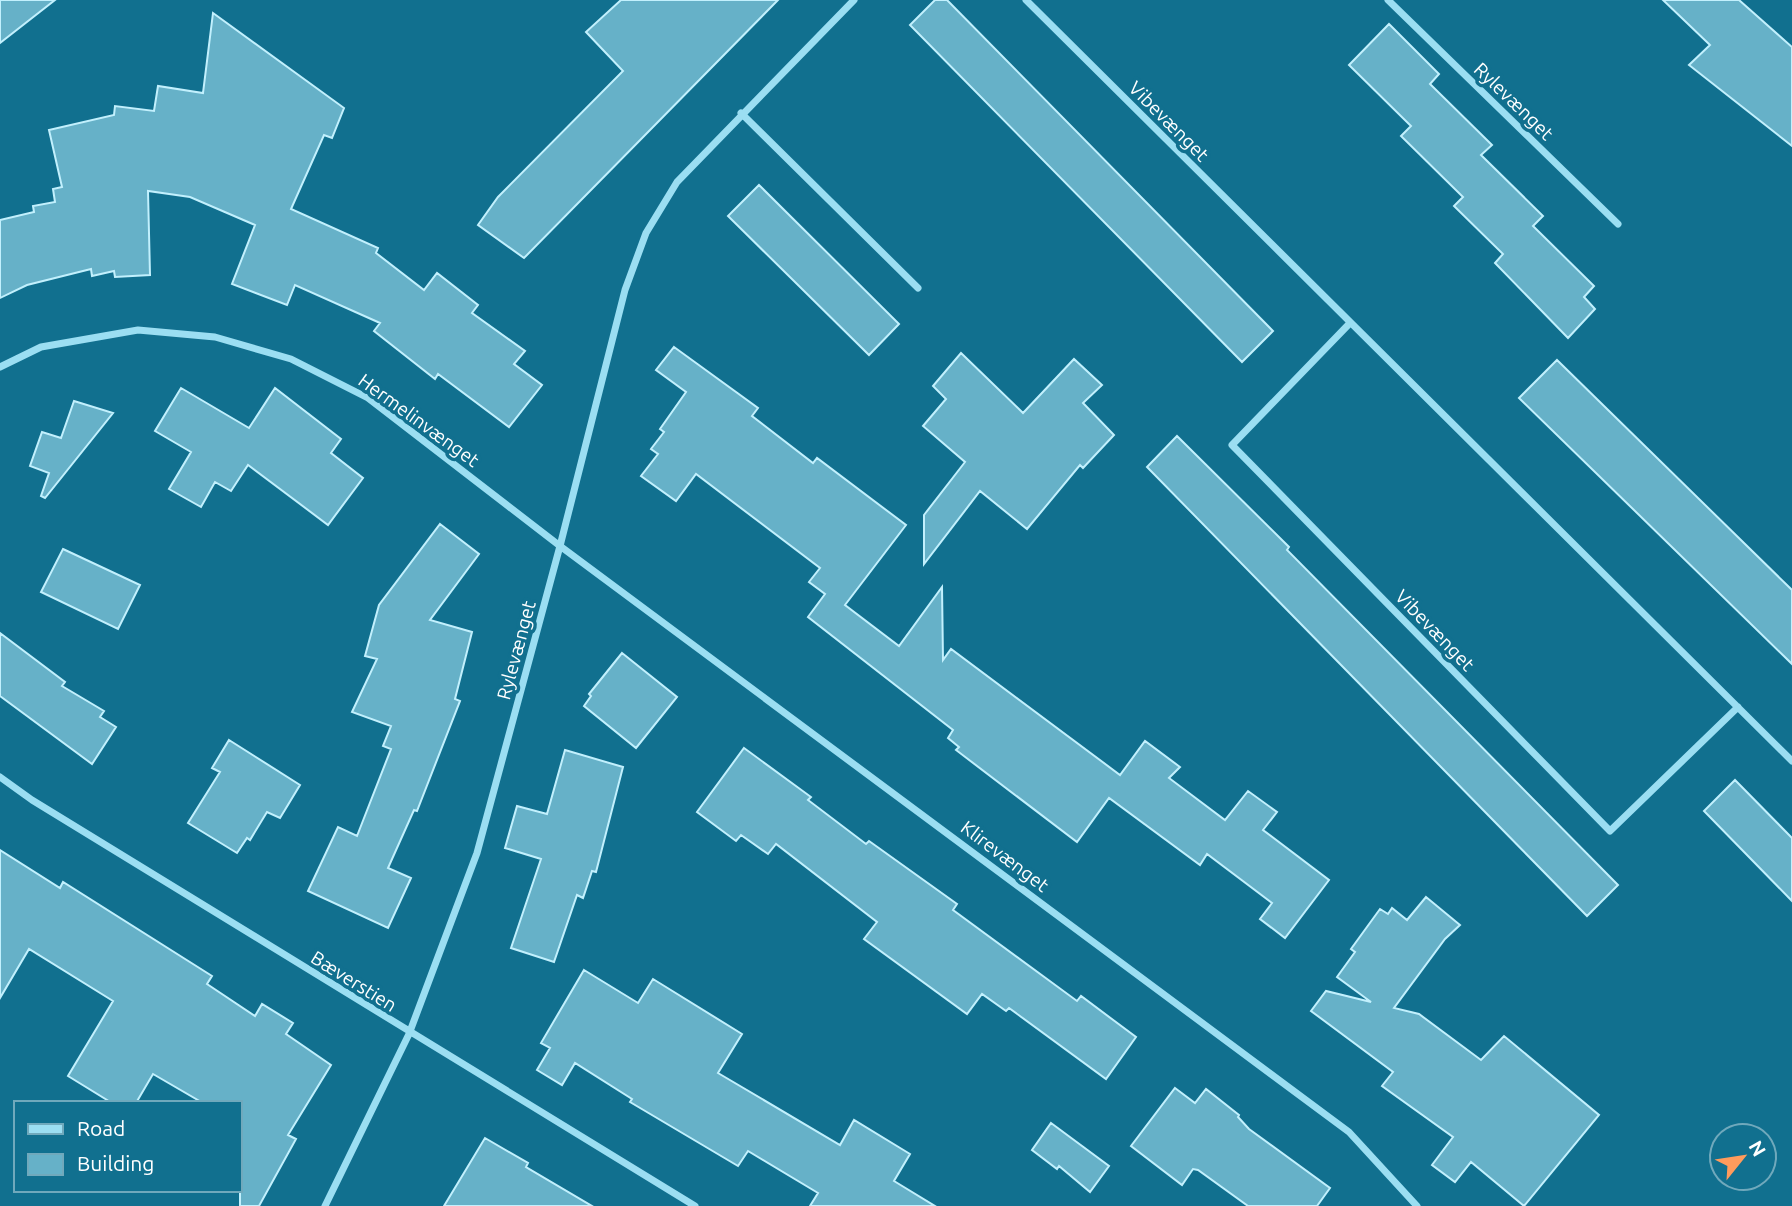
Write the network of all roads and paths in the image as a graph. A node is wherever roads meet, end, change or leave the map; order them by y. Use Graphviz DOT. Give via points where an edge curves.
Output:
graph roads {
  1 [pos="853,0"];
  2 [pos="1026,0"];
  3 [pos="1388,0"];
  4 [pos="741,113"];
  5 [pos="1618,225"];
  6 [pos="918,288"];
  7 [pos="1350,323"];
  8 [pos="0,366"];
  9 [pos="561,546"];
  10 [pos="1738,708"];
  11 [pos="1792,761"];
  12 [pos="0,777"];
  13 [pos="409,1034"];
  14 [pos="324,1206"];
  15 [pos="695,1206"];
  16 [pos="1417,1206"];
  1 -- 4 [label="street, Rylevænget"];
  2 -- 7 [label="street, Vibevænget"];
  3 -- 5 [label="street, Rylevænget"];
  4 -- 6 [label="street"];
  4 -- 9 [label="street, Rylevænget" via="677,183 646,233 625,290"];
  7 -- 10 [label="street, Vibevænget"];
  7 -- 10 [label="street, Vibevænget" via="1232,445 1610,831"];
  8 -- 9 [label="street, Hermelinvænget" via="41,346 138,330 215,337 291,359 368,398"];
  9 -- 13 [label="street, Rylevænget" via="477,853"];
  9 -- 16 [label="street, Klirevænget" via="1349,1132"];
  10 -- 11 [label="street, Vibevænget"];
  12 -- 13 [label="street, Bæverstien"];
  13 -- 14 [label="street, Rylevænget"];
  13 -- 15 [label="street, Bæverstien"];
}
